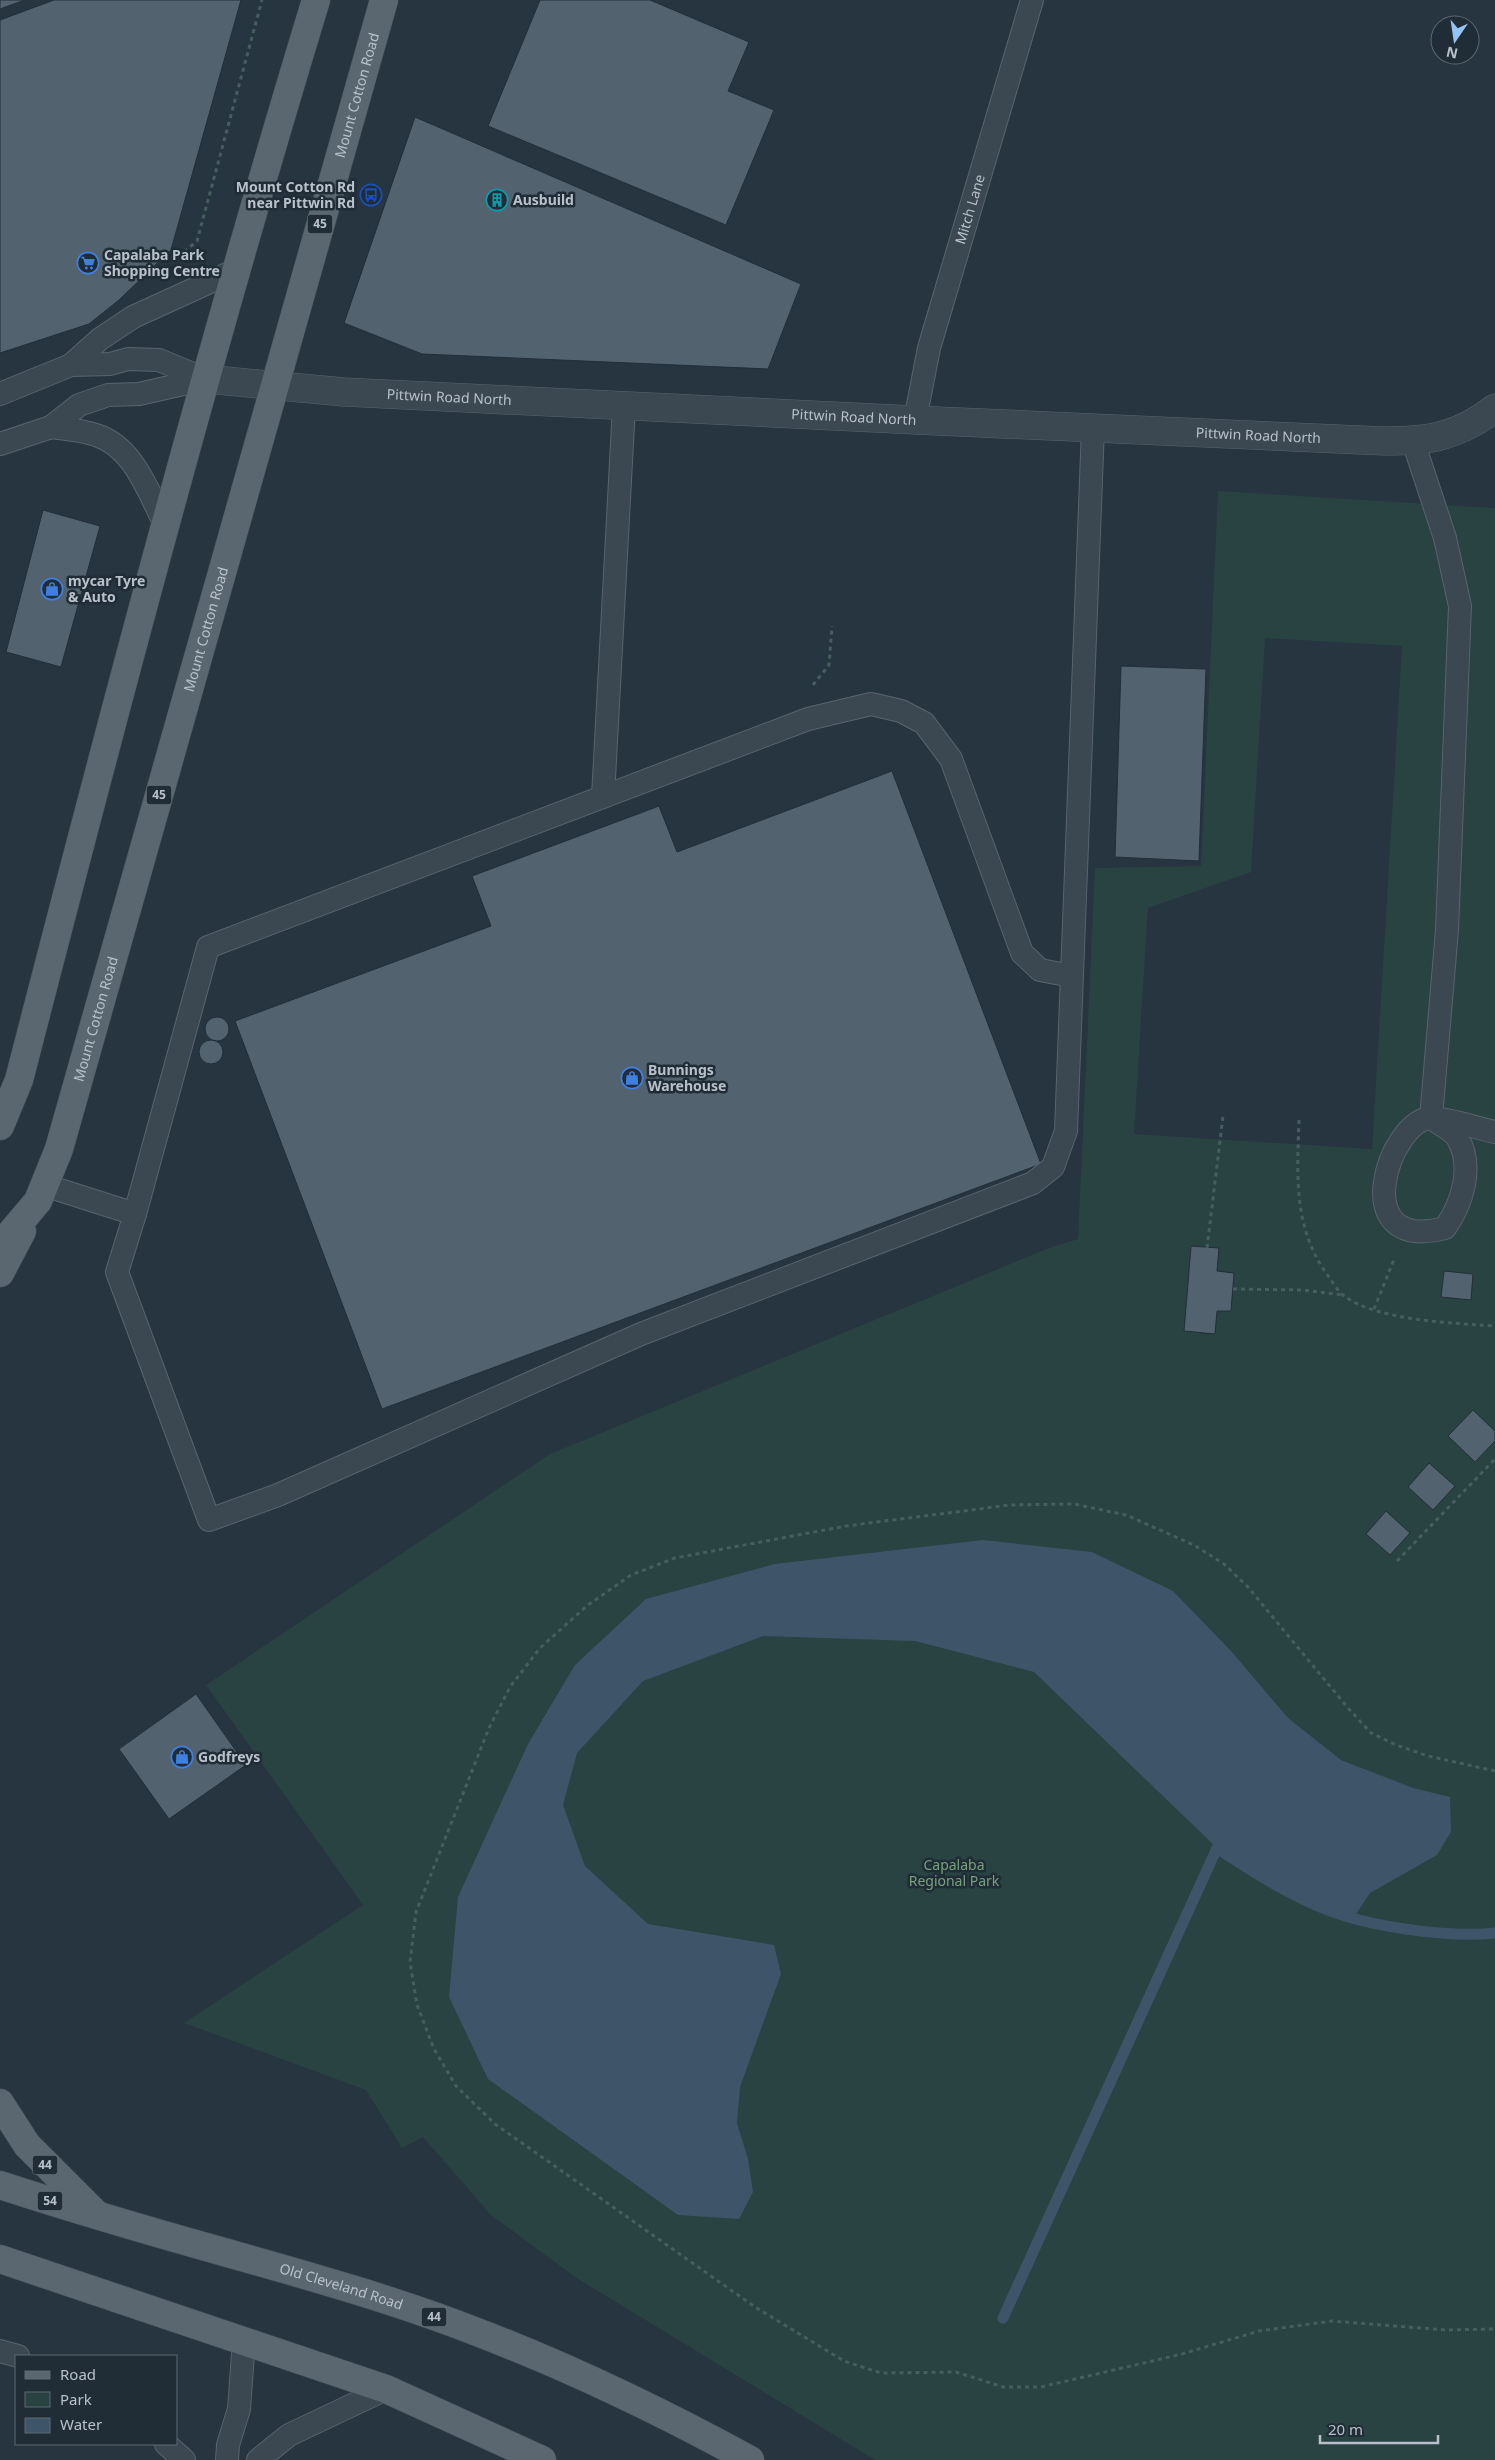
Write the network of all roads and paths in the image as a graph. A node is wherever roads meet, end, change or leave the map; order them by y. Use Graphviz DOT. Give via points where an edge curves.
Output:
graph roads {
  1 [pos="262,0"];
  2 [pos="316,0"];
  3 [pos="384,0"];
  4 [pos="1032,0"];
  5 [pos="169,265"];
  6 [pos="236,270"];
  7 [pos="71,366"];
  8 [pos="205,379"];
  9 [pos="276,386"];
  10 [pos="0,394"];
  11 [pos="624,406"];
  12 [pos="1495,408"];
  13 [pos="915,420"];
  14 [pos="51,427"];
  15 [pos="1093,428"];
  16 [pos="1413,441"];
  17 [pos="0,444"];
  18 [pos="165,524"];
  19 [pos="832,626"];
  20 [pos="808,719"];
  21 [pos="603,797"];
  22 [pos="1072,976"];
  23 [pos="1223,1116"];
  24 [pos="1431,1118"];
  25 [pos="1299,1120"];
  26 [pos="0,1126"];
  27 [pos="1495,1132"];
  28 [pos="41,1193"];
  29 [pos="135,1214"];
  30 [pos="1405,1230"];
  31 [pos="0,1246"];
  32 [pos="1207,1248"];
  33 [pos="0,1273"];
  34 [pos="1233,1289"];
  35 [pos="1343,1295"];
  36 [pos="1374,1310"];
  37 [pos="1495,1326"];
  38 [pos="1495,1459"];
  39 [pos="1397,1561"];
  40 [pos="1495,1771"];
  41 [pos="0,2103"];
  42 [pos="0,2185"];
  43 [pos="101,2218"];
  44 [pos="0,2259"];
  45 [pos="1495,2329"];
  46 [pos="244,2340"];
  47 [pos="0,2351"];
  48 [pos="15,2355"];
  49 [pos="386,2389"];
  50 [pos="167,2445"];
  51 [pos="184,2460"];
  52 [pos="227,2460"];
  53 [pos="258,2460"];
  54 [pos="542,2460"];
  55 [pos="750,2460"];
  1 -- 5 [label="path" via="197,241"];
  2 -- 6 [label="main road"];
  3 -- 9 [label="main road, Mount Cotton Road / 45"];
  4 -- 13 [label="lane, Mitch Lane" via="929,348"];
  6 -- 7 [label="lane" via="133,317 100,339"];
  6 -- 8 [label="main road"];
  7 -- 8 [label="lane" via="110,364 128,359 154,360"];
  7 -- 10 [label="lane"];
  8 -- 9 [label="street, Pittwin Road North"];
  8 -- 14 [label="lane" via="139,394 108,395 79,405"];
  8 -- 18 [label="main road"];
  9 -- 11 [label="street, Pittwin Road North"];
  9 -- 28 [label="main road, Mount Cotton Road / 45" via="73,1101"];
  11 -- 13 [label="street, Pittwin Road North"];
  11 -- 21 [label="lane"];
  12 -- 16 [label="street, Pittwin Road North" via="1470,426 1444,436"];
  13 -- 15 [label="street, Pittwin Road North"];
  14 -- 17 [label="lane"];
  14 -- 18 [label="lane" via="96,435 122,451 132,460"];
  15 -- 16 [label="street, Pittwin Road North"];
  15 -- 22 [label="lane"];
  16 -- 24 [label="lane" via="1445,538 1460,606 1447,930"];
  18 -- 26 [label="main road" via="19,1080"];
  19 -- 20 [label="path" via="828,664 809,689"];
  20 -- 21 [label="lane"];
  20 -- 22 [label="lane" via="871,704 901,711 924,723 951,759 1022,953 1040,970"];
  21 -- 29 [label="lane" via="208,947"];
  22 -- 29 [label="lane" via="1066,1131 1053,1167 1034,1183 641,1334 278,1495 209,1520 117,1272"];
  23 -- 32 [label="path"];
  24 -- 27 [label="lane"];
  24 -- 30 [label="lane" via="1406,1131 1393,1154 1386,1181 1384,1198 1388,1214"];
  24 -- 30 [label="lane" via="1458,1138 1465,1160 1463,1188 1457,1210 1445,1228 1424,1233"];
  25 -- 35 [label="path" via="1297,1184 1302,1223 1321,1266"];
  28 -- 29 [label="lane"];
  28 -- 31 [label="main road, Mount Cotton Road / 45"];
  28 -- 33 [label="main road"];
  30 -- 36 [label="path"];
  34 -- 35 [label="path" via="1303,1290"];
  35 -- 36 [label="path"];
  36 -- 37 [label="path" via="1423,1320"];
  38 -- 39 [label="path"];
  40 -- 45 [label="path" via="1428,1756 1371,1732 1247,1586 1224,1564 1194,1545 1126,1515 1074,1504 1010,1505 846,1526 675,1558 631,1575 588,1604 540,1648 510,1687 489,1728 416,1912 410,1962 417,2005 434,2049 456,2086 495,2124 755,2307 844,2361 881,2373 956,2372 1003,2387 1041,2387 1182,2354 1259,2331 1332,2321 1446,2330"];
  41 -- 43 [label="main road, 44" via="27,2145"];
  42 -- 43 [label="main road, Old Cleveland Road / 54"];
  43 -- 55 [label="main road, Old Cleveland Road / 44" via="334,2283 475,2331 560,2365 682,2423"];
  44 -- 46 [label="main road"];
  46 -- 49 [label="main road"];
  46 -- 52 [label="lane" via="239,2409"];
  47 -- 48 [label="lane"];
  49 -- 53 [label="lane" via="289,2435"];
  49 -- 54 [label="main road"];
  50 -- 51 [label="lane"];
}
